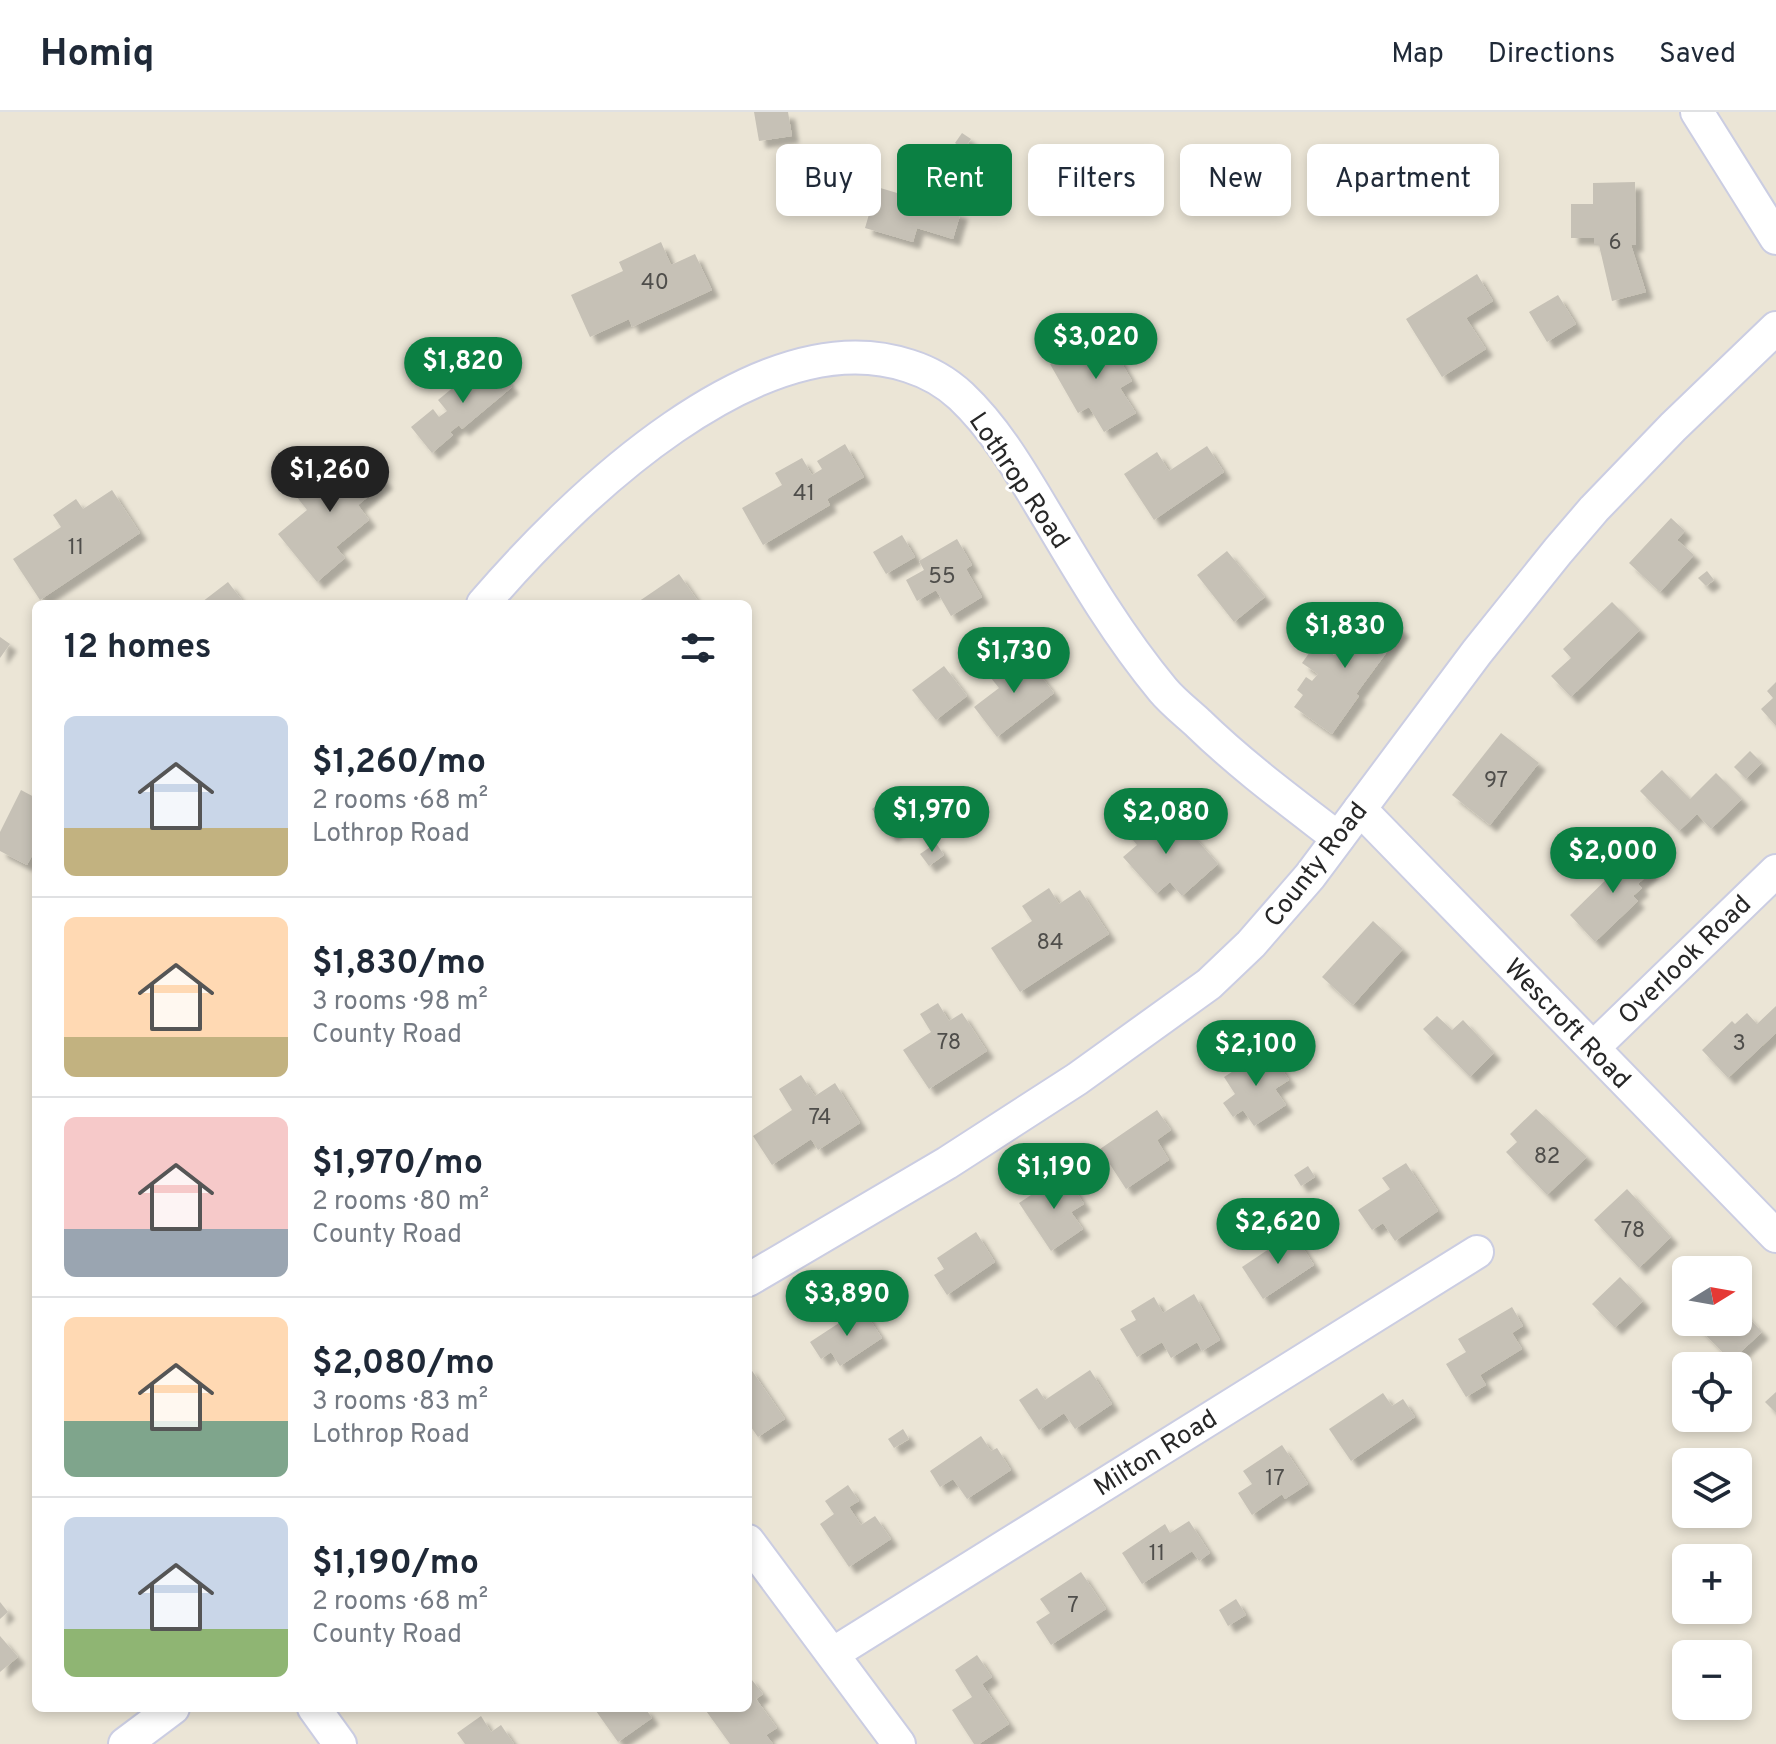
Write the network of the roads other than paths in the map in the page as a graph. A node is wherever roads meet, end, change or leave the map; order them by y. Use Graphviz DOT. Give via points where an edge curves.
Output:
graph roads {
  1 [pos="1697,112"];
  2 [pos="1776,238"];
  3 [pos="1776,328"];
  4 [pos="487,600"];
  5 [pos="1360,809"];
  6 [pos="1338,838"];
  7 [pos="1776,871"];
  8 [pos="1593,1048"];
  9 [pos="1776,1236"];
  10 [pos="1477,1252"];
  11 [pos="752,1278"];
  12 [pos="752,1546"];
  13 [pos="834,1653"];
  14 [pos="168,1712"];
  15 [pos="317,1712"];
  16 [pos="125,1744"];
  17 [pos="340,1744"];
  18 [pos="899,1744"];
  1 -- 2 [label="street"];
  3 -- 5 [label="street, County Road" via="1576,530"];
  4 -- 6 [label="street, Lothrop Road" via="605,480 662,436 734,392 777,371 818,360 890,360 925,371 960,394 991,427 1102,608 1165,692 1256,775"];
  5 -- 6 [label="street, County Road"];
  5 -- 8 [label="street, Wescroft Road"];
  6 -- 11 [label="street, County Road" via="1283,910 1209,984 1016,1119"];
  7 -- 8 [label="street, Overlook Road"];
  8 -- 9 [label="street, Wescroft Road"];
  10 -- 13 [label="street, Milton Road"];
  12 -- 13 [label="street"];
  13 -- 18 [label="street"];
  14 -- 16 [label="street"];
  15 -- 17 [label="street"];
}
